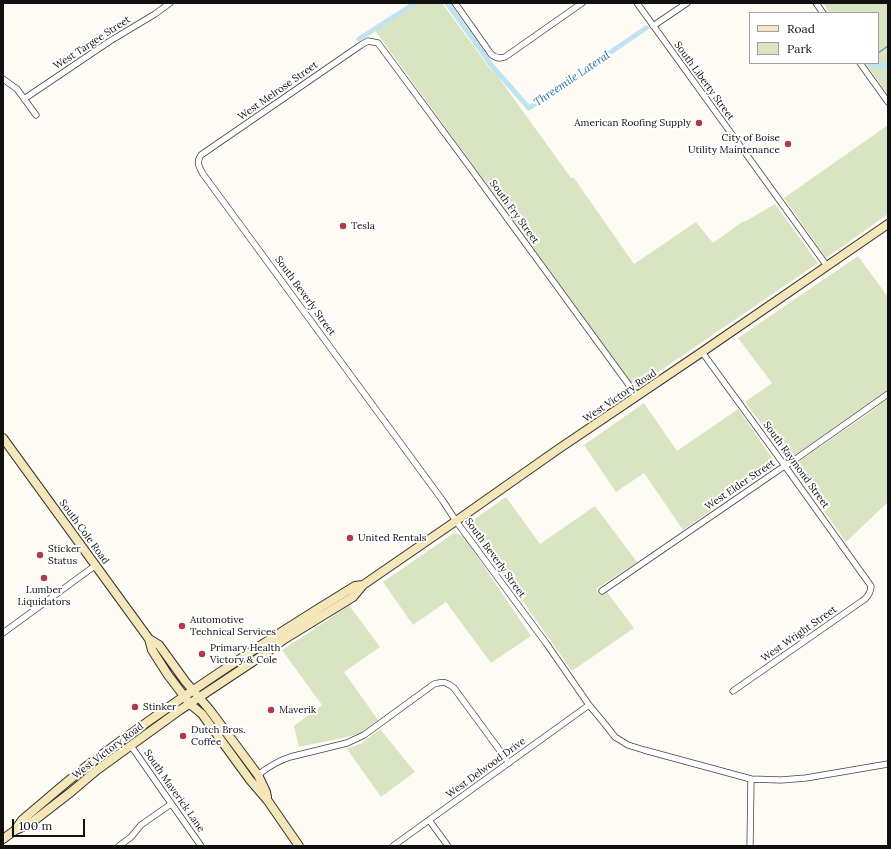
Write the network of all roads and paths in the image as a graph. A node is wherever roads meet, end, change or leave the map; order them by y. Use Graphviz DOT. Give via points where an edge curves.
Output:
graph roads {
  1 [pos="170,3"];
  2 [pos="455,3"];
  3 [pos="582,3"];
  4 [pos="637,3"];
  5 [pos="687,3"];
  6 [pos="816,3"];
  7 [pos="822,12"];
  8 [pos="653,26"];
  9 [pos="373,42"];
  10 [pos="861,64"];
  11 [pos="3,79"];
  12 [pos="24,99"];
  13 [pos="888,102"];
  14 [pos="36,115"];
  15 [pos="198,162"];
  16 [pos="888,224"];
  17 [pos="827,266"];
  18 [pos="702,352"];
  19 [pos="888,394"];
  20 [pos="637,396"];
  21 [pos="3,438"];
  22 [pos="785,466"];
  23 [pos="456,521"];
  24 [pos="96,565"];
  25 [pos="363,585"];
  26 [pos="871,590"];
  27 [pos="602,591"];
  28 [pos="339,595"];
  29 [pos="319,617"];
  30 [pos="3,633"];
  31 [pos="149,639"];
  32 [pos="193,690"];
  33 [pos="733,691"];
  34 [pos="184,696"];
  35 [pos="200,698"];
  36 [pos="190,704"];
  37 [pos="590,704"];
  38 [pos="131,746"];
  39 [pos="509,763"];
  40 [pos="888,764"];
  41 [pos="241,766"];
  42 [pos="258,775"];
  43 [pos="751,779"];
  44 [pos="66,784"];
  45 [pos="50,797"];
  46 [pos="268,801"];
  47 [pos="171,804"];
  48 [pos="49,809"];
  49 [pos="429,820"];
  50 [pos="31,823"];
  51 [pos="14,831"];
  52 [pos="3,839"];
  53 [pos="119,846"];
  54 [pos="201,846"];
  55 [pos="299,846"];
  56 [pos="393,846"];
  57 [pos="448,846"];
  58 [pos="750,846"];
  1 -- 12 [label="street, West Targee Street"];
  2 -- 3 [label="street" via="496,58 505,57"];
  4 -- 8 [label="street, South Liberty Street"];
  5 -- 8 [label="street"];
  6 -- 7 [label="street"];
  8 -- 17 [label="street, South Liberty Street"];
  9 -- 15 [label="street, West Melrose Street" via="368,41 361,45 201,155"];
  9 -- 20 [label="street, South Fry Street" via="385,52"];
  10 -- 13 [label="street"];
  11 -- 12 [label="street"];
  12 -- 14 [label="street"];
  15 -- 23 [label="street, South Beverly Street" via="203,174"];
  16 -- 17 [label="main road, West Victory Road"];
  17 -- 18 [label="main road, West Victory Road"];
  18 -- 20 [label="main road, West Victory Road"];
  18 -- 22 [label="street, South Raymond Street"];
  19 -- 22 [label="street, West Elder Street"];
  20 -- 23 [label="main road, West Victory Road"];
  21 -- 24 [label="main road, South Cole Road"];
  22 -- 26 [label="street, South Raymond Street" via="870,583"];
  22 -- 27 [label="street, West Elder Street"];
  23 -- 25 [label="main road, West Victory Road"];
  23 -- 37 [label="street, South Beverly Street"];
  24 -- 30 [label="street"];
  24 -- 31 [label="main road, South Cole Road"];
  25 -- 28 [label="main road, West Victory Road" via="355,586"];
  25 -- 29 [label="main road, West Victory Road" via="353,597"];
  26 -- 33 [label="street, West Wright Street" via="865,599"];
  28 -- 29 [label="main road, West Victory Road" via="340,600"];
  28 -- 32 [label="main road, West Victory Road"];
  29 -- 35 [label="main road, West Victory Road"];
  31 -- 32 [label="main road, South Cole Road" via="159,645"];
  31 -- 34 [label="main road, South Cole Road" via="152,650"];
  32 -- 34 [label="main road, West Victory Road"];
  32 -- 35 [label="main road, South Cole Road"];
  34 -- 36 [label="main road, South Cole Road"];
  34 -- 44 [label="main road, West Victory Road"];
  35 -- 36 [label="main road, West Victory Road"];
  35 -- 42 [label="main road, South Cole Road"];
  36 -- 38 [label="main road, West Victory Road"];
  36 -- 41 [label="main road, South Cole Road" via="202,714"];
  37 -- 39 [label="street, West Delwood Drive"];
  37 -- 43 [label="street, South Beverly Street" via="615,736 628,745"];
  38 -- 47 [label="street, South Maverick Lane"];
  38 -- 48 [label="main road, West Victory Road"];
  39 -- 42 [label="street" via="454,688 440,682 364,735 347,743 281,760"];
  39 -- 49 [label="street, West Delwood Drive"];
  40 -- 43 [label="street, South Beverly Street" via="794,779"];
  41 -- 42 [label="main road, South Cole Road" via="246,772"];
  41 -- 46 [label="main road, South Cole Road"];
  42 -- 46 [label="main road, South Cole Road"];
  43 -- 58 [label="street"];
  44 -- 45 [label="main road, West Victory Road"];
  44 -- 48 [label="main road, West Victory Road" via="65,790"];
  45 -- 50 [label="main road, West Victory Road" via="42,809 31,818"];
  45 -- 51 [label="main road, West Victory Road" via="22,820"];
  46 -- 55 [label="main road, South Cole Road"];
  47 -- 53 [label="street" via="141,825"];
  47 -- 54 [label="street, South Maverick Lane"];
  48 -- 50 [label="main road, West Victory Road"];
  49 -- 56 [label="street, West Delwood Drive"];
  49 -- 57 [label="street"];
  50 -- 51 [label="main road, West Victory Road"];
  51 -- 52 [label="main road, West Victory Road"];
}
